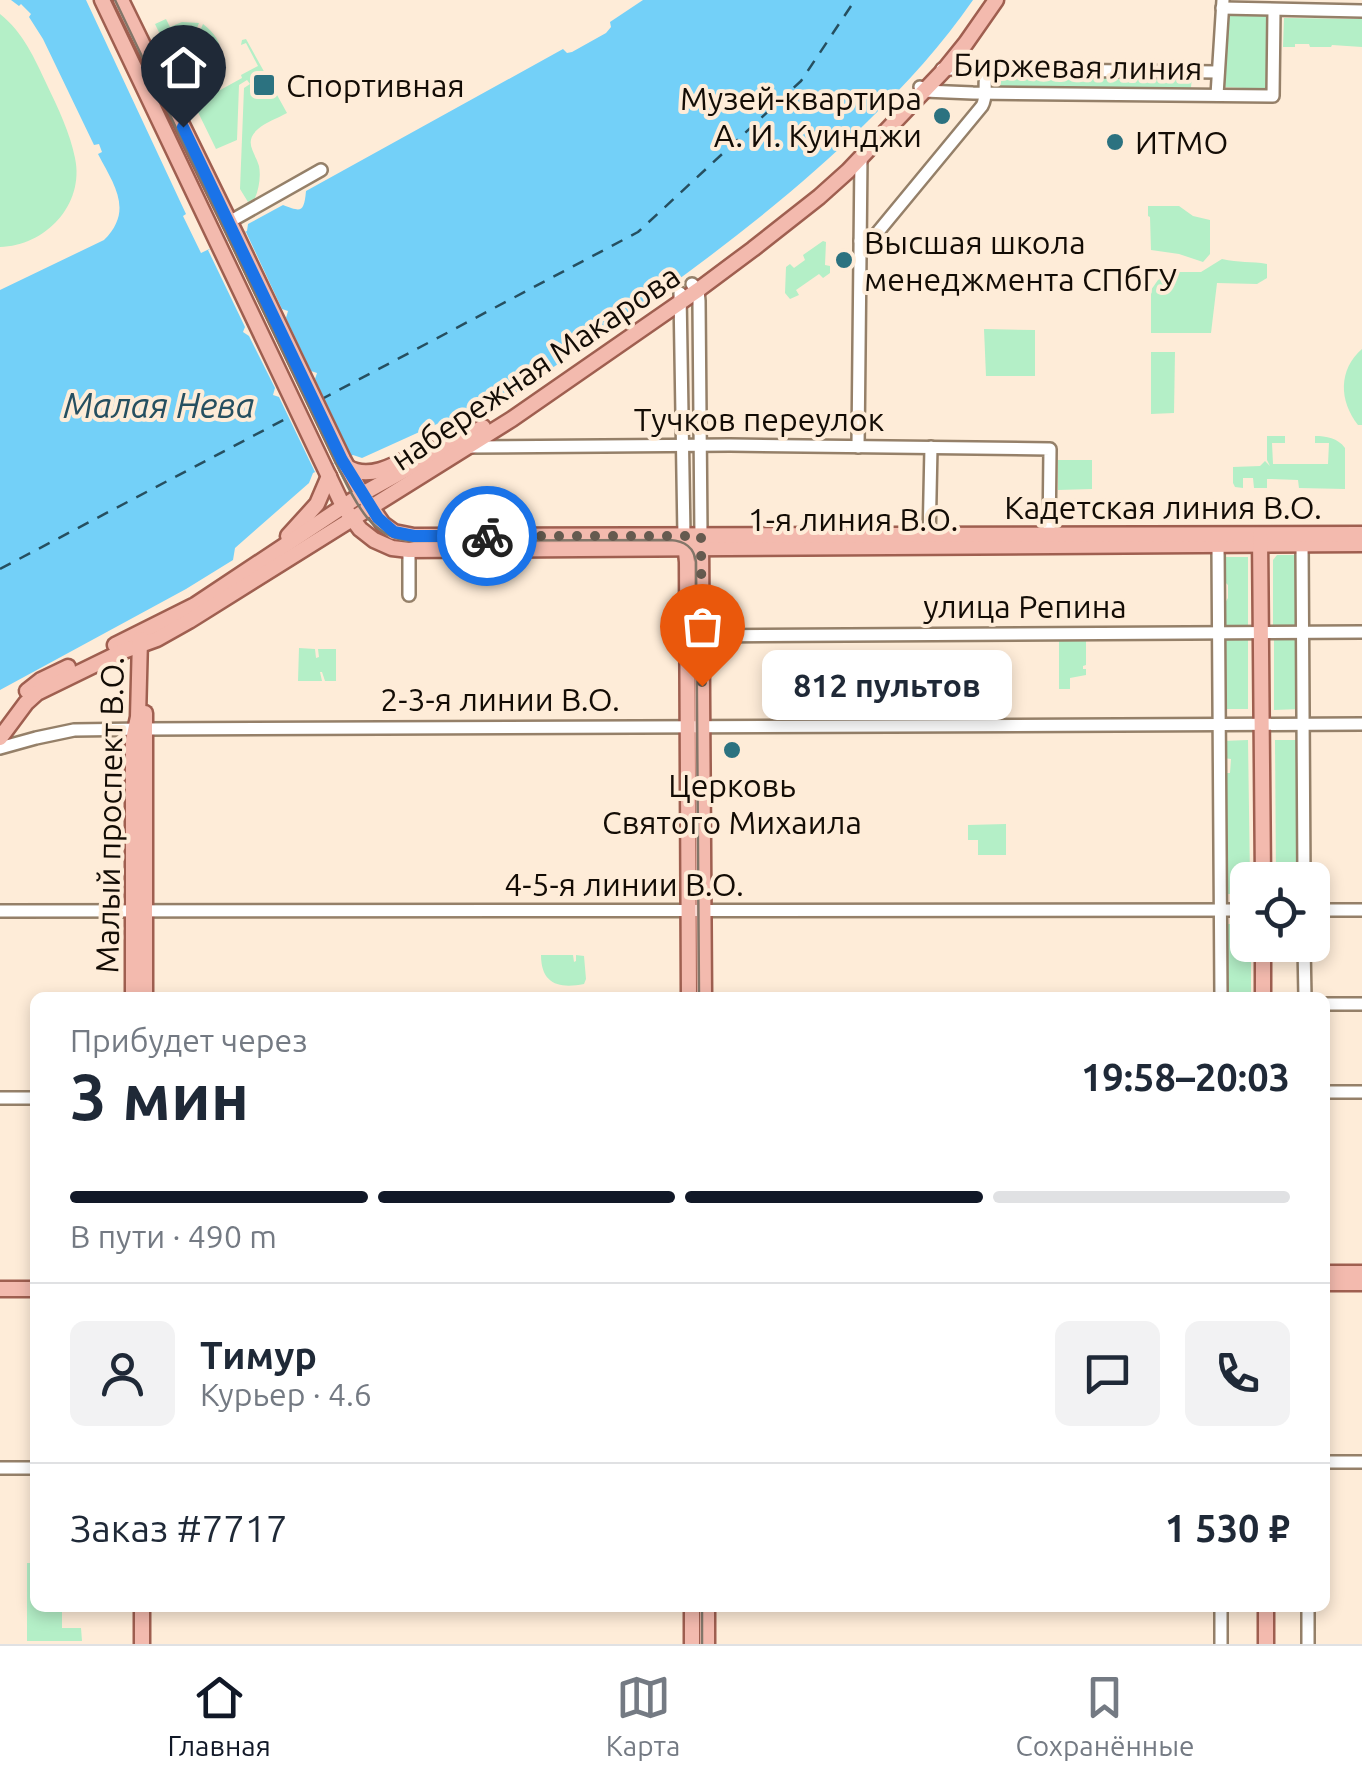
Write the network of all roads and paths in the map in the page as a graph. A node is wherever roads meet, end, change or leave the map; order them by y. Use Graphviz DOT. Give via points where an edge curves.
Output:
graph roads {
  1 [pos="102,0"];
  2 [pos="121,0"];
  3 [pos="992,0"];
  4 [pos="1222,4"];
  5 [pos="1243,5"];
  6 [pos="1356,7"];
  7 [pos="1274,10"];
  8 [pos="941,69"];
  9 [pos="989,70"];
  10 [pos="1218,72"];
  11 [pos="922,89"];
  12 [pos="987,92"];
  13 [pos="1217,95"];
  14 [pos="861,156"];
  15 [pos="844,169"];
  16 [pos="322,170"];
  17 [pos="862,182"];
  18 [pos="233,229"];
  19 [pos="860,241"];
  20 [pos="688,292"];
  21 [pos="512,419"];
  22 [pos="467,442"];
  23 [pos="517,446"];
  24 [pos="682,446"];
  25 [pos="700,446"];
  26 [pos="858,446"];
  27 [pos="930,447"];
  28 [pos="345,463"];
  29 [pos="327,472"];
  30 [pos="362,494"];
  31 [pos="388,499"];
  32 [pos="343,506"];
  33 [pos="371,508"];
  34 [pos="352,520"];
  35 [pos="383,524"];
  36 [pos="1362,534"];
  37 [pos="1049,540"];
  38 [pos="1260,540"];
  39 [pos="929,541"];
  40 [pos="693,542"];
  41 [pos="1302,544"];
  42 [pos="1362,544"];
  43 [pos="1218,545"];
  44 [pos="409,550"];
  45 [pos="271,555"];
  46 [pos="408,595"];
  47 [pos="1218,632"];
  48 [pos="1261,632"];
  49 [pos="1302,632"];
  50 [pos="1362,632"];
  51 [pos="694,636"];
  52 [pos="144,640"];
  53 [pos="0,723"];
  54 [pos="1219,724"];
  55 [pos="1262,724"];
  56 [pos="1303,724"];
  57 [pos="1362,724"];
  58 [pos="695,726"];
  59 [pos="140,729"];
  60 [pos="0,738"];
  61 [pos="0,748"];
  62 [pos="1262,862"];
  63 [pos="1304,862"];
  64 [pos="1330,910"];
  65 [pos="1362,910"];
  66 [pos="0,911"];
  67 [pos="138,911"];
  68 [pos="697,911"];
  69 [pos="1220,911"];
  70 [pos="1230,911"];
  71 [pos="1263,962"];
  72 [pos="1304,962"];
  73 [pos="133,992"];
  74 [pos="144,992"];
  75 [pos="690,992"];
  76 [pos="704,992"];
  77 [pos="1221,992"];
  78 [pos="1263,992"];
  79 [pos="1305,992"];
  80 [pos="1330,1004"];
  81 [pos="1362,1004"];
  82 [pos="1330,1092"];
  83 [pos="1362,1092"];
  84 [pos="0,1098"];
  85 [pos="30,1098"];
  86 [pos="1330,1273"];
  87 [pos="1362,1273"];
  88 [pos="0,1280"];
  89 [pos="30,1280"];
  90 [pos="1330,1283"];
  91 [pos="1362,1283"];
  92 [pos="0,1289"];
  93 [pos="30,1289"];
  94 [pos="1330,1462"];
  95 [pos="1362,1462"];
  96 [pos="0,1468"];
  97 [pos="30,1468"];
  98 [pos="132,1612"];
  99 [pos="142,1612"];
  100 [pos="692,1612"];
  101 [pos="707,1612"];
  102 [pos="1221,1612"];
  103 [pos="1266,1612"];
  104 [pos="1274,1612"];
  105 [pos="1308,1612"];
  106 [pos="132,1644"];
  107 [pos="142,1644"];
  108 [pos="692,1644"];
  109 [pos="707,1644"];
  110 [pos="1221,1644"];
  111 [pos="1266,1644"];
  112 [pos="1275,1644"];
  113 [pos="1308,1644"];
  1 -- 29 [label="main road, 1-я линия В.О."];
  2 -- 18 [label="main road"];
  3 -- 8 [label="main road, набережная Макарова"];
  4 -- 5 [label="street"];
  4 -- 10 [label="street"];
  5 -- 7 [label="street"];
  6 -- 7 [label="street"];
  7 -- 13 [label="street, Биржевая линия" via="1272,96"];
  8 -- 9 [label="street, Биржевая линия"];
  8 -- 11 [label="main road, набережная Макарова"];
  9 -- 10 [label="street, Биржевая линия"];
  9 -- 12 [label="street"];
  10 -- 13 [label="street"];
  11 -- 12 [label="street, Биржевая линия"];
  11 -- 14 [label="main road, набережная Макарова"];
  11 -- 15 [label="main road, набережная Макарова"];
  12 -- 13 [label="street, Биржевая линия"];
  12 -- 19 [label="street" via="872,238"];
  14 -- 15 [label="main road, набережная Макарова"];
  14 -- 17 [label="street"];
  15 -- 17 [label="street"];
  15 -- 20 [label="main road, набережная Макарова"];
  16 -- 18 [label="street"];
  17 -- 19 [label="street"];
  18 -- 28 [label="main road"];
  19 -- 26 [label="street"];
  20 -- 21 [label="main road, набережная Макарова"];
  20 -- 22 [label="main road, набережная Макарова"];
  20 -- 24 [label="street"];
  20 -- 25 [label="street"];
  21 -- 22 [label="main road, набережная Макарова"];
  21 -- 23 [label="street"];
  22 -- 23 [label="street, Тучков переулок"];
  22 -- 28 [label="main road" via="442,442 371,473 357,473"];
  22 -- 30 [label="main road, набережная Макарова"];
  22 -- 31 [label="main road, набережная Макарова"];
  23 -- 24 [label="street, Тучков переулок"];
  24 -- 25 [label="street, Тучков переулок"];
  24 -- 40 [label="street"];
  25 -- 26 [label="street, Тучков переулок"];
  25 -- 40 [label="street"];
  26 -- 27 [label="street, Тучков переулок"];
  27 -- 37 [label="street, Тучков переулок" via="1050,449"];
  27 -- 39 [label="street"];
  28 -- 30 [label="main road"];
  29 -- 32 [label="main road, 1-я линия В.О."];
  29 -- 45 [label="main road" via="317,504"];
  30 -- 32 [label="main road, набережная Макарова"];
  30 -- 33 [label="main road"];
  31 -- 33 [label="main road, набережная Макарова"];
  31 -- 35 [label="main road"];
  32 -- 34 [label="main road, 1-я линия В.О."];
  32 -- 45 [label="main road, набережная Макарова"];
  33 -- 34 [label="main road, набережная Макарова"];
  33 -- 35 [label="main road"];
  34 -- 44 [label="main road, 1-я линия В.О." via="382,545"];
  34 -- 52 [label="main road, набережная Макарова" via="190,621"];
  35 -- 40 [label="main road" via="414,536"];
  36 -- 38 [label="main road, Кадетская линия В.О."];
  37 -- 38 [label="main road, Кадетская линия В.О."];
  37 -- 39 [label="main road, 1-я линия В.О."];
  37 -- 43 [label="main road, 1-я линия В.О."];
  38 -- 41 [label="main road, 1-я линия В.О."];
  38 -- 43 [label="main road, 1-я линия В.О."];
  38 -- 48 [label="main road"];
  39 -- 40 [label="main road, 1-я линия В.О."];
  40 -- 44 [label="main road, 1-я линия В.О."];
  40 -- 51 [label="main road"];
  41 -- 42 [label="main road, 1-я линия В.О."];
  41 -- 49 [label="street"];
  43 -- 47 [label="street"];
  44 -- 46 [label="street"];
  45 -- 52 [label="main road, набережная Макарова"];
  47 -- 48 [label="street, улица Репина"];
  47 -- 51 [label="street, улица Репина"];
  47 -- 54 [label="street"];
  48 -- 49 [label="street, улица Репина"];
  48 -- 55 [label="main road"];
  49 -- 50 [label="street, улица Репина"];
  49 -- 56 [label="street"];
  51 -- 58 [label="main road"];
  52 -- 53 [label="main road, набережная Макарова" via="41,680"];
  52 -- 59 [label="main road, Малый проспект В.О."];
  52 -- 60 [label="main road, набережная Макарова" via="36,693"];
  54 -- 55 [label="street, 2-3-я линии В.О."];
  54 -- 58 [label="street, 2-3-я линии В.О."];
  54 -- 69 [label="street"];
  55 -- 56 [label="street, 2-3-я линии В.О."];
  55 -- 62 [label="main road"];
  56 -- 57 [label="street, 2-3-я линии В.О."];
  56 -- 63 [label="street"];
  58 -- 59 [label="street, 2-3-я линии В.О."];
  58 -- 68 [label="main road"];
  59 -- 61 [label="street, 2-3-я линии В.О." via="74,730"];
  59 -- 67 [label="main road, Малый проспект В.О."];
  64 -- 65 [label="street"];
  66 -- 67 [label="street, 4-5-я линии В.О."];
  67 -- 68 [label="street, 4-5-я линии В.О."];
  67 -- 73 [label="main road, Малый проспект В.О."];
  67 -- 74 [label="main road, Малый проспект В.О."];
  68 -- 69 [label="street, 4-5-я линии В.О."];
  68 -- 75 [label="main road"];
  68 -- 76 [label="main road"];
  69 -- 70 [label="street, 4-5-я линии В.О."];
  69 -- 77 [label="street"];
  71 -- 78 [label="main road"];
  72 -- 79 [label="street"];
  80 -- 81 [label="street"];
  82 -- 83 [label="street"];
  84 -- 85 [label="street"];
  86 -- 87 [label="main road"];
  88 -- 89 [label="main road"];
  90 -- 91 [label="main road"];
  92 -- 93 [label="main road"];
  94 -- 95 [label="street"];
  96 -- 97 [label="street"];
  98 -- 106 [label="main road"];
  99 -- 107 [label="main road"];
  100 -- 108 [label="main road"];
  101 -- 109 [label="main road"];
  102 -- 110 [label="street"];
  103 -- 111 [label="main road"];
  104 -- 112 [label="main road"];
  105 -- 113 [label="street"];
}
